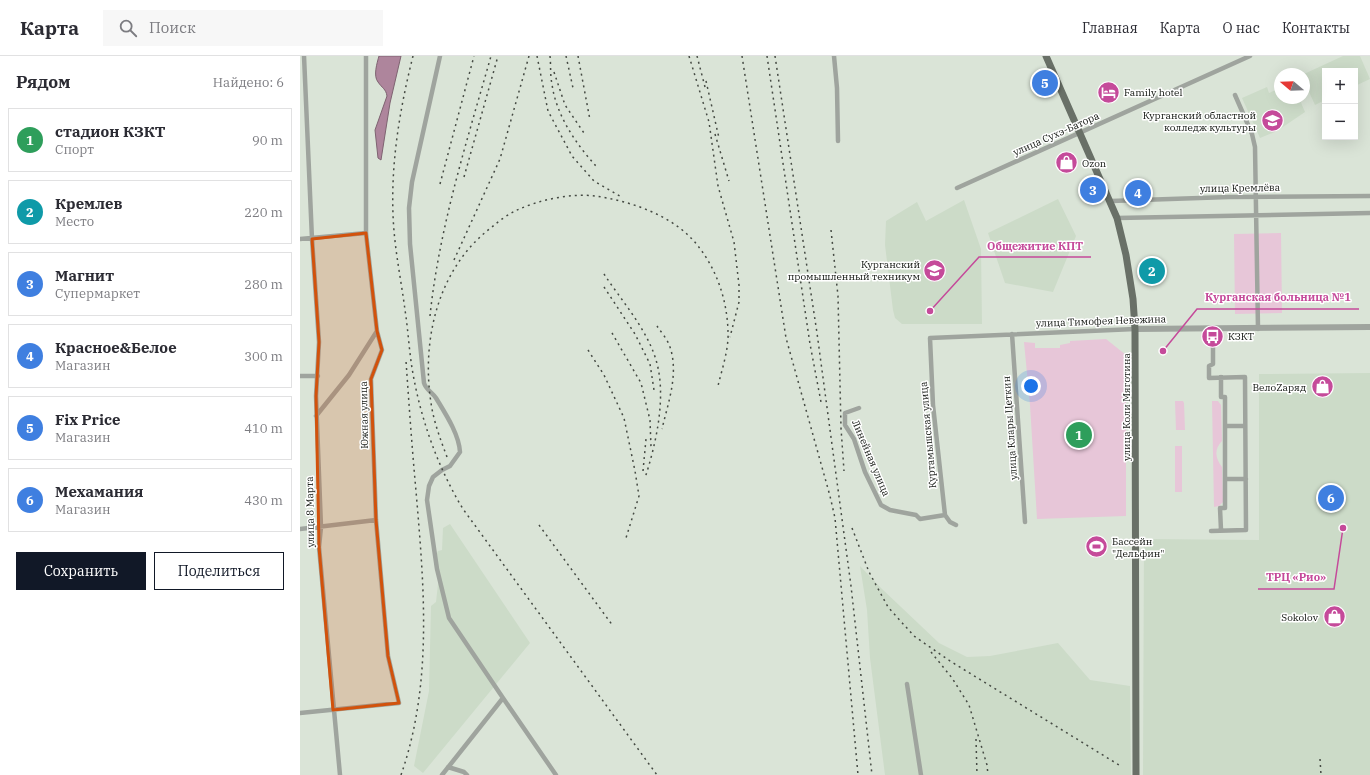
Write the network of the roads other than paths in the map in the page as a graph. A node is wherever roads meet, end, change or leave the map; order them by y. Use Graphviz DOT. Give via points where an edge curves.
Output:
graph roads {
  1 [pos="304,56"];
  2 [pos="366,56"];
  3 [pos="440,56"];
  4 [pos="834,56"];
  5 [pos="1046,56"];
  6 [pos="1250,56"];
  7 [pos="1235,96"];
  8 [pos="303,102"];
  9 [pos="1080,133"];
  10 [pos="838,141"];
  11 [pos="957,188"];
  12 [pos="1370,196"];
  13 [pos="1256,197"];
  14 [pos="1111,201"];
  15 [pos="1370,213"];
  16 [pos="1256,216"];
  17 [pos="1117,218"];
  18 [pos="366,233"];
  19 [pos="300,239"];
  20 [pos="312,239"];
  21 [pos="1370,328"];
  22 [pos="1136,329"];
  23 [pos="1213,329"];
  24 [pos="1258,329"];
  25 [pos="377,331"];
  26 [pos="1012,334"];
  27 [pos="930,338"];
  28 [pos="300,376"];
  29 [pos="318,376"];
  30 [pos="1221,377"];
  31 [pos="858,408"];
  32 [pos="316,416"];
  33 [pos="1225,426"];
  34 [pos="1245,426"];
  35 [pos="1225,479"];
  36 [pos="1246,479"];
  37 [pos="945,516"];
  38 [pos="376,520"];
  39 [pos="1025,522"];
  40 [pos="956,525"];
  41 [pos="321,527"];
  42 [pos="300,529"];
  43 [pos="1221,530"];
  44 [pos="1211,531"];
  45 [pos="907,684"];
  46 [pos="503,698"];
  47 [pos="333,710"];
  48 [pos="300,713"];
  49 [pos="448,768"];
  50 [pos="340,775"];
  51 [pos="442,775"];
  52 [pos="467,775"];
  53 [pos="556,775"];
  54 [pos="921,775"];
  55 [pos="1136,775"];
  1 -- 8 [label="street, улица 8 Марта"];
  2 -- 18 [label="street, Южная улица"];
  3 -- 46 [label="street" via="412,182 409,208 410,244 424,383 435,396 460,443 460,452 450,466 433,477 427,500 437,569 449,618"];
  4 -- 10 [label="street"];
  5 -- 9 [label="main road, улица Коли Мяготина"];
  6 -- 9 [label="street, улица Сухэ-Батора"];
  7 -- 13 [label="street" via="1252,134"];
  8 -- 20 [label="street, улица 8 Марта"];
  9 -- 11 [label="street, улица Сухэ-Батора"];
  9 -- 14 [label="main road, улица Коли Мяготина"];
  12 -- 13 [label="street, улица Кремлёва"];
  13 -- 14 [label="street, улица Кремлёва"];
  13 -- 16 [label="street"];
  14 -- 17 [label="main road, улица Коли Мяготина"];
  15 -- 16 [label="street"];
  16 -- 17 [label="street"];
  16 -- 24 [label="street"];
  17 -- 22 [label="main road, улица Коли Мяготина" via="1128,262"];
  18 -- 20 [label="street"];
  18 -- 25 [label="street, Южная улица"];
  19 -- 20 [label="street"];
  20 -- 29 [label="street, улица 8 Марта" via="319,342"];
  21 -- 24 [label="street, улица Тимофея Невежина"];
  22 -- 23 [label="street, улица Тимофея Невежина"];
  22 -- 26 [label="street, улица Тимофея Невежина"];
  22 -- 55 [label="main road, улица Коли Мяготина"];
  23 -- 24 [label="street, улица Тимофея Невежина"];
  23 -- 30 [label="street" via="1213,364 1209,366 1209,378"];
  25 -- 32 [label="street" via="349,375"];
  25 -- 38 [label="street, Южная улица" via="382,350 371,379"];
  26 -- 27 [label="street, улица Тимофея Невежина"];
  26 -- 39 [label="street, улица Клары Цеткин"];
  27 -- 37 [label="street, Куртамышская улица" via="933,405"];
  28 -- 29 [label="street"];
  29 -- 32 [label="street, улица 8 Марта"];
  30 -- 33 [label="street" via="1221,397 1225,397"];
  30 -- 34 [label="street" via="1245,377"];
  31 -- 37 [label="street, Линейная улица" via="845,413 845,425 854,439 865,472 881,505 890,510 916,515 920,519"];
  32 -- 41 [label="street, улица 8 Марта"];
  33 -- 34 [label="street"];
  33 -- 35 [label="street"];
  34 -- 36 [label="street"];
  35 -- 36 [label="street"];
  35 -- 43 [label="street" via="1225,508 1220,508"];
  36 -- 43 [label="street" via="1246,530"];
  37 -- 40 [label="street"];
  38 -- 41 [label="street"];
  38 -- 47 [label="street, Южная улица" via="388,656 399,703"];
  41 -- 42 [label="street"];
  41 -- 47 [label="street, улица 8 Марта" via="321,571"];
  43 -- 44 [label="street"];
  45 -- 54 [label="street"];
  46 -- 49 [label="street"];
  46 -- 53 [label="street"];
  47 -- 48 [label="street"];
  47 -- 50 [label="street, улица 8 Марта"];
  49 -- 51 [label="street"];
  49 -- 52 [label="street"];
}
